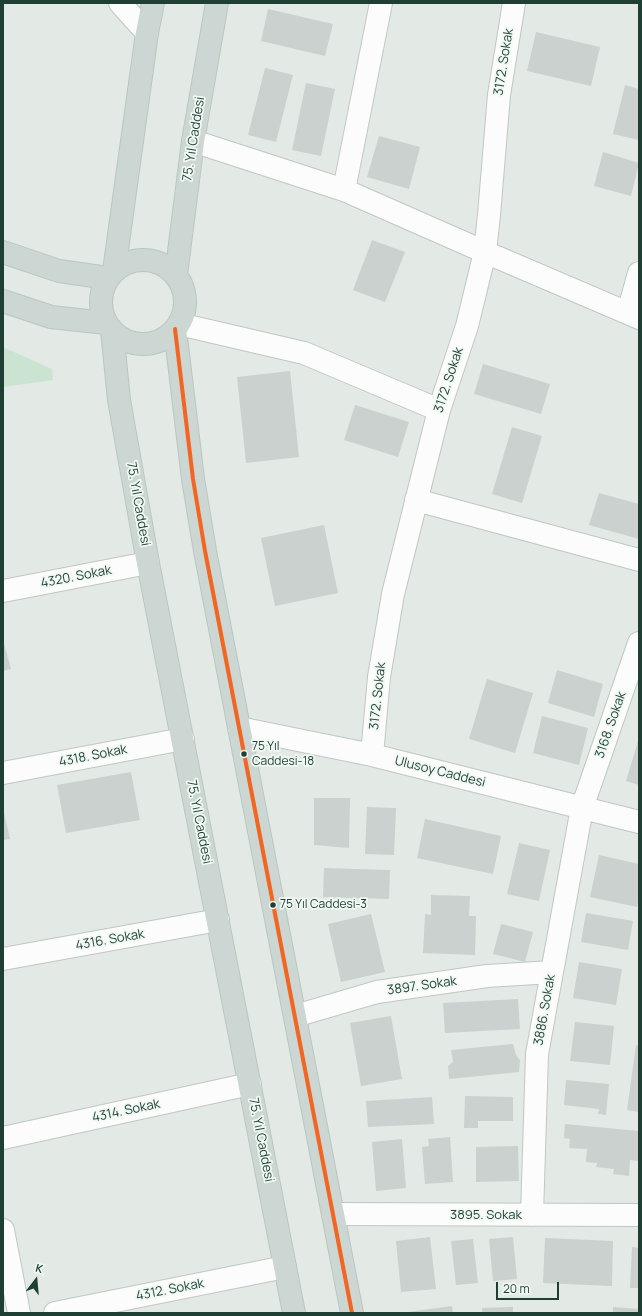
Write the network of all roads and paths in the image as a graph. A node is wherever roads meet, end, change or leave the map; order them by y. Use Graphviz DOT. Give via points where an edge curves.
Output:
graph roads {
  1 [pos="120,3"];
  2 [pos="153,3"];
  3 [pos="217,3"];
  4 [pos="381,3"];
  5 [pos="514,3"];
  6 [pos="147,33"];
  7 [pos="193,141"];
  8 [pos="344,190"];
  9 [pos="3,252"];
  10 [pos="485,252"];
  11 [pos="639,273"];
  12 [pos="111,275"];
  13 [pos="176,275"];
  14 [pos="3,301"];
  15 [pos="634,315"];
  16 [pos="109,326"];
  17 [pos="177,327"];
  18 [pos="439,410"];
  19 [pos="416,500"];
  20 [pos="639,560"];
  21 [pos="148,563"];
  22 [pos="3,591"];
  23 [pos="639,643"];
  24 [pos="239,728"];
  25 [pos="183,739"];
  26 [pos="372,755"];
  27 [pos="3,773"];
  28 [pos="582,808"];
  29 [pos="639,822"];
  30 [pos="218,920"];
  31 [pos="3,959"];
  32 [pos="552,972"];
  33 [pos="295,1016"];
  34 [pos="250,1084"];
  35 [pos="3,1138"];
  36 [pos="333,1214"];
  37 [pos="532,1215"];
  38 [pos="639,1215"];
  39 [pos="3,1230"];
  40 [pos="286,1267"];
  41 [pos="19,1313"];
  42 [pos="55,1313"];
  43 [pos="294,1313"];
  44 [pos="352,1313"];
  1 -- 6 [label="street"];
  2 -- 6 [label="main road"];
  3 -- 7 [label="main road, 75. Yıl Caddesi"];
  4 -- 8 [label="street"];
  5 -- 10 [label="street, 3172. Sokak" via="499,95"];
  6 -- 12 [label="main road"];
  7 -- 8 [label="street"];
  7 -- 13 [label="main road, 75. Yıl Caddesi"];
  8 -- 10 [label="street"];
  9 -- 12 [label="main road" via="59,271"];
  10 -- 15 [label="street"];
  10 -- 18 [label="street, 3172. Sokak" via="468,326"];
  11 -- 15 [label="street"];
  12 -- 13 [label="main road" via="131,261 150,260 169,268"];
  12 -- 16 [label="main road" via="102,288 100,300 101,312"];
  13 -- 17 [label="main road" via="185,294 184,314"];
  14 -- 16 [label="main road" via="51,317"];
  16 -- 17 [label="main road" via="121,338 132,343 144,344 166,337"];
  16 -- 21 [label="main road, 75. Yıl Caddesi" via="119,400"];
  17 -- 18 [label="street" via="304,353"];
  17 -- 24 [label="main road" via="193,479"];
  18 -- 19 [label="street, 3172. Sokak"];
  19 -- 20 [label="street"];
  19 -- 26 [label="street, 3172. Sokak" via="393,594 380,677"];
  21 -- 22 [label="street, 4320. Sokak"];
  21 -- 25 [label="main road, 75. Yıl Caddesi"];
  23 -- 28 [label="street, 3168. Sokak"];
  24 -- 26 [label="street, Ulusoy Caddesi"];
  24 -- 33 [label="main road"];
  25 -- 27 [label="street, 4318. Sokak"];
  25 -- 30 [label="main road, 75. Yıl Caddesi"];
  26 -- 28 [label="street, Ulusoy Caddesi"];
  28 -- 29 [label="street, Ulusoy Caddesi"];
  28 -- 32 [label="street, 3886. Sokak"];
  30 -- 31 [label="street, 4316. Sokak"];
  30 -- 34 [label="main road, 75. Yıl Caddesi"];
  32 -- 33 [label="street, 3897. Sokak" via="487,976 377,992"];
  32 -- 37 [label="street, 3886. Sokak" via="537,1054"];
  33 -- 36 [label="main road"];
  34 -- 35 [label="street, 4314. Sokak"];
  34 -- 40 [label="main road, 75. Yıl Caddesi"];
  36 -- 37 [label="street, 3895. Sokak"];
  36 -- 44 [label="main road"];
  37 -- 38 [label="street, 3895. Sokak"];
  39 -- 41 [label="street"];
  40 -- 42 [label="street, 4312. Sokak"];
  40 -- 43 [label="main road, 75. Yıl Caddesi"];
}
